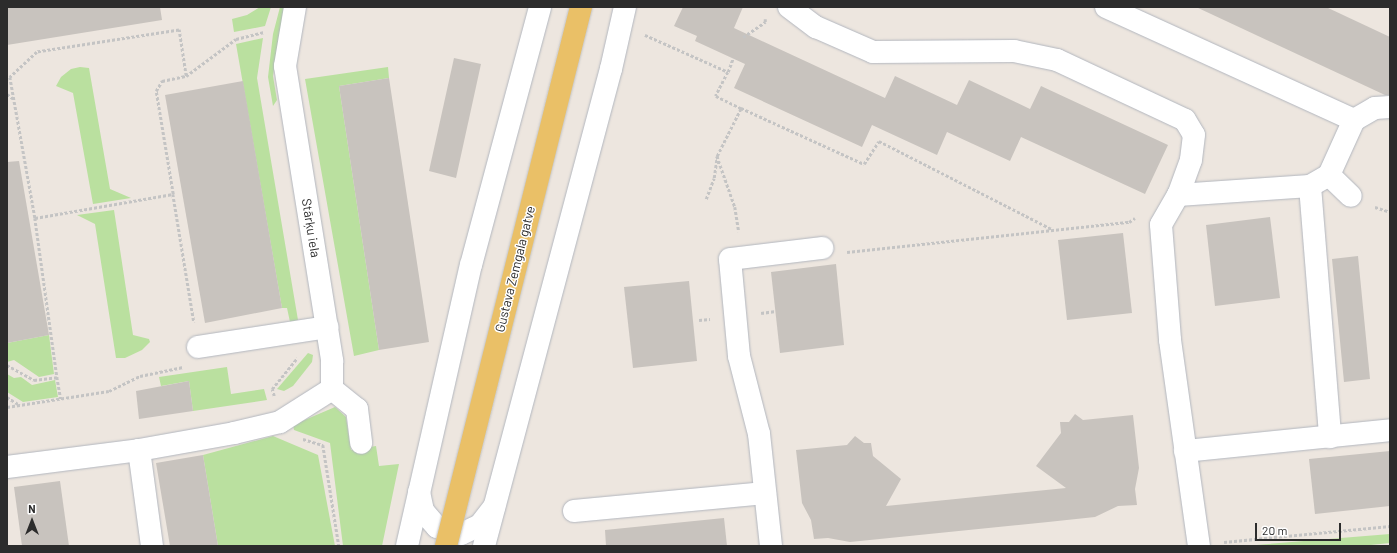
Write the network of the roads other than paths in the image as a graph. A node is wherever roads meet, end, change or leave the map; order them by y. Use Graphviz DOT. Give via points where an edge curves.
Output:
graph roads {
  1 [pos="295,7"];
  2 [pos="540,7"];
  3 [pos="581,7"];
  4 [pos="625,7"];
  5 [pos="790,7"];
  6 [pos="1106,7"];
  7 [pos="1390,107"];
  8 [pos="1354,120"];
  9 [pos="1330,175"];
  10 [pos="1310,186"];
  11 [pos="1178,195"];
  12 [pos="1351,196"];
  13 [pos="822,248"];
  14 [pos="327,327"];
  15 [pos="198,347"];
  16 [pos="332,390"];
  17 [pos="1390,430"];
  18 [pos="1330,437"];
  19 [pos="361,443"];
  20 [pos="139,450"];
  21 [pos="1186,451"];
  22 [pos="7,467"];
  23 [pos="419,491"];
  24 [pos="765,494"];
  25 [pos="495,505"];
  26 [pos="574,511"];
  27 [pos="1199,545"];
  28 [pos="152,546"];
  29 [pos="407,546"];
  30 [pos="446,546"];
  31 [pos="484,546"];
  32 [pos="770,546"];
  1 -- 14 [label="street, Stārķu iela" via="285,66"];
  2 -- 23 [label="street" via="471,265"];
  3 -- 30 [label="main road, Gustava Zemgala gatve, bridge"];
  4 -- 25 [label="street"];
  5 -- 11 [label="street" via="816,27 873,52 1014,51 1058,60 1185,120 1194,134 1191,160"];
  6 -- 8 [label="street"];
  7 -- 8 [label="street" via="1375,108"];
  8 -- 9 [label="street"];
  9 -- 10 [label="street"];
  9 -- 12 [label="street"];
  10 -- 11 [label="street"];
  10 -- 18 [label="street"];
  11 -- 21 [label="street" via="1161,225 1170,340"];
  13 -- 24 [label="street" via="730,259 739,356 759,434"];
  14 -- 15 [label="street"];
  14 -- 16 [label="street, Stārķu iela" via="332,361"];
  16 -- 19 [label="street" via="357,409"];
  16 -- 20 [label="street" via="280,422"];
  17 -- 18 [label="street"];
  18 -- 21 [label="street"];
  20 -- 22 [label="street"];
  20 -- 28 [label="street"];
  21 -- 27 [label="street"];
  23 -- 25 [label="street" via="423,511 437,528 461,534 480,525"];
  23 -- 29 [label="street"];
  24 -- 26 [label="street"];
  24 -- 32 [label="street"];
  25 -- 31 [label="street"];
}
